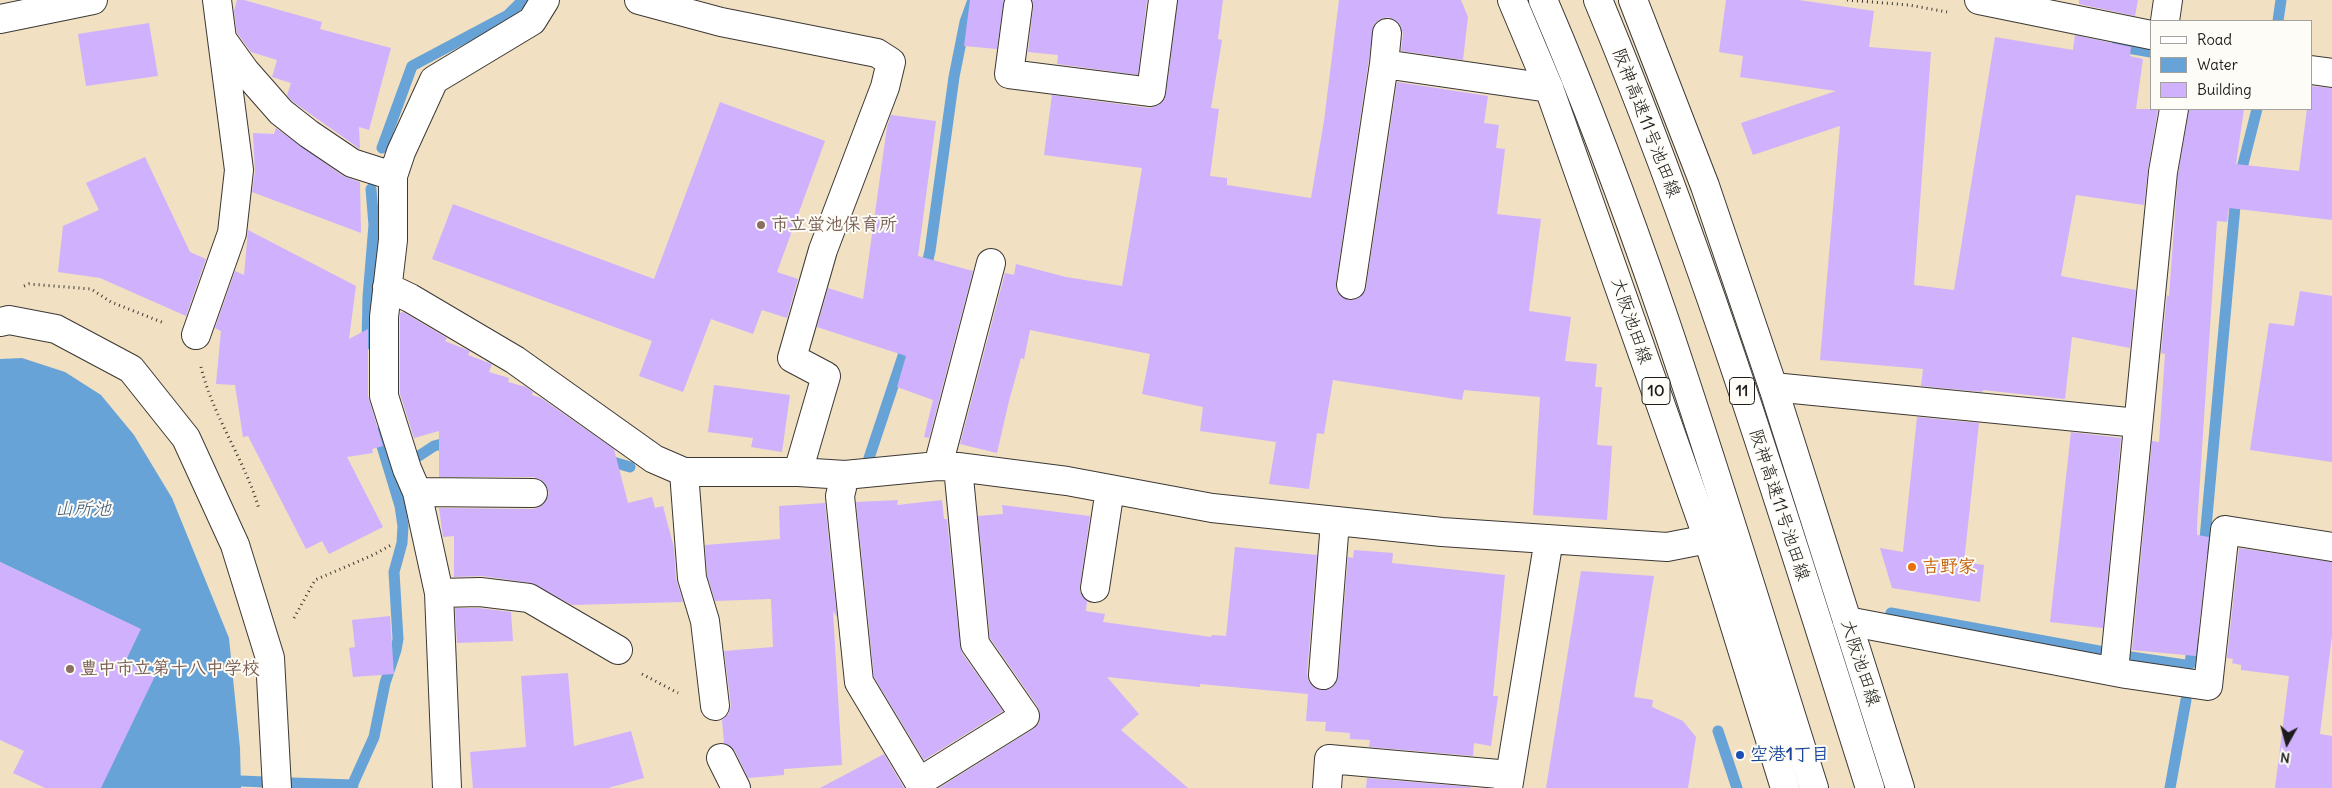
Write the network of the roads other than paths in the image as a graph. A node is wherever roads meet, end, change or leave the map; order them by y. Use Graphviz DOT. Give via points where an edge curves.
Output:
graph roads {
  1 [pos="93,0"];
  2 [pos="216,0"];
  3 [pos="545,0"];
  4 [pos="638,0"];
  5 [pos="1163,0"];
  6 [pos="1512,0"];
  7 [pos="1543,0"];
  8 [pos="1598,0"];
  9 [pos="1633,0"];
  10 [pos="1979,0"];
  11 [pos="2168,0"];
  12 [pos="1018,6"];
  13 [pos="0,19"];
  14 [pos="2165,20"];
  15 [pos="1388,33"];
  16 [pos="2150,35"];
  17 [pos="222,39"];
  18 [pos="1384,64"];
  19 [pos="2312,70"];
  20 [pos="2332,73"];
  21 [pos="1549,88"];
  22 [pos="2174,110"];
  23 [pos="393,176"];
  24 [pos="991,263"];
  25 [pos="1351,285"];
  26 [pos="387,287"];
  27 [pos="0,322"];
  28 [pos="196,335"];
  29 [pos="1773,387"];
  30 [pos="2138,423"];
  31 [pos="948,467"];
  32 [pos="408,471"];
  33 [pos="684,472"];
  34 [pos="798,472"];
  35 [pos="845,475"];
  36 [pos="1110,489"];
  37 [pos="532,493"];
  38 [pos="1335,522"];
  39 [pos="1549,539"];
  40 [pos="1708,539"];
  41 [pos="2332,547"];
  42 [pos="1095,588"];
  43 [pos="439,592"];
  44 [pos="1847,621"];
  45 [pos="618,650"];
  46 [pos="2114,671"];
  47 [pos="1322,675"];
  48 [pos="715,706"];
  49 [pos="721,758"];
  50 [pos="1509,782"];
  51 [pos="277,788"];
  52 [pos="447,788"];
  53 [pos="736,788"];
  54 [pos="1327,788"];
  55 [pos="1785,788"];
  56 [pos="1814,788"];
  57 [pos="1870,788"];
  58 [pos="1900,788"];
  1 -- 13 [label="main road"];
  2 -- 17 [label="main road"];
  3 -- 23 [label="main road" via="532,21 434,80"];
  4 -- 34 [label="main road" via="721,22 877,53 891,62 885,87 823,250 792,358 826,376"];
  5 -- 12 [label="main road" via="1151,92 1009,74"];
  6 -- 21 [label="main road, 大阪池田線 / 10"];
  7 -- 56 [label="main road" via="1579,84 1665,319"];
  8 -- 57 [label="main road, 阪神高速11号池田線 / 11" via="1628,71 1708,288"];
  9 -- 29 [label="main road, 大阪池田線" via="1705,186"];
  10 -- 16 [label="main road"];
  11 -- 14 [label="main road"];
  15 -- 18 [label="main road"];
  17 -- 23 [label="main road" via="245,72 292,122 352,163"];
  17 -- 28 [label="main road" via="239,170 232,233"];
  18 -- 21 [label="main road"];
  18 -- 25 [label="main road"];
  19 -- 20 [label="main road"];
  21 -- 40 [label="main road, 大阪池田線 / 10"];
  22 -- 30 [label="main road" via="2163,172"];
  23 -- 26 [label="main road" via="394,240"];
  24 -- 31 [label="main road"];
  26 -- 32 [label="main road" via="384,396"];
  26 -- 33 [label="main road" via="515,360 654,459"];
  27 -- 51 [label="main road" via="9,320 56,329 131,369 186,438 235,545 270,658"];
  29 -- 30 [label="main road"];
  29 -- 44 [label="main road, 大阪池田線"];
  30 -- 46 [label="main road"];
  31 -- 35 [label="main road"];
  31 -- 35 [label="main road" via="975,644 1026,716 919,782 860,682 840,496"];
  31 -- 36 [label="main road"];
  32 -- 37 [label="main road"];
  32 -- 43 [label="main road"];
  33 -- 34 [label="main road"];
  33 -- 48 [label="main road" via="692,578 705,621"];
  34 -- 35 [label="main road"];
  36 -- 38 [label="main road" via="1212,508"];
  36 -- 42 [label="main road"];
  38 -- 39 [label="main road"];
  38 -- 47 [label="main road"];
  39 -- 40 [label="main road" via="1667,547"];
  39 -- 50 [label="main road"];
  40 -- 55 [label="main road, 大阪池田線 / 10"];
  41 -- 46 [label="main road" via="2225,530 2208,686"];
  43 -- 45 [label="main road" via="480,592 529,598"];
  43 -- 52 [label="main road"];
  44 -- 46 [label="main road"];
  44 -- 58 [label="main road, 大阪池田線"];
  49 -- 53 [label="main road"];
  50 -- 54 [label="main road" via="1329,759"];
}
